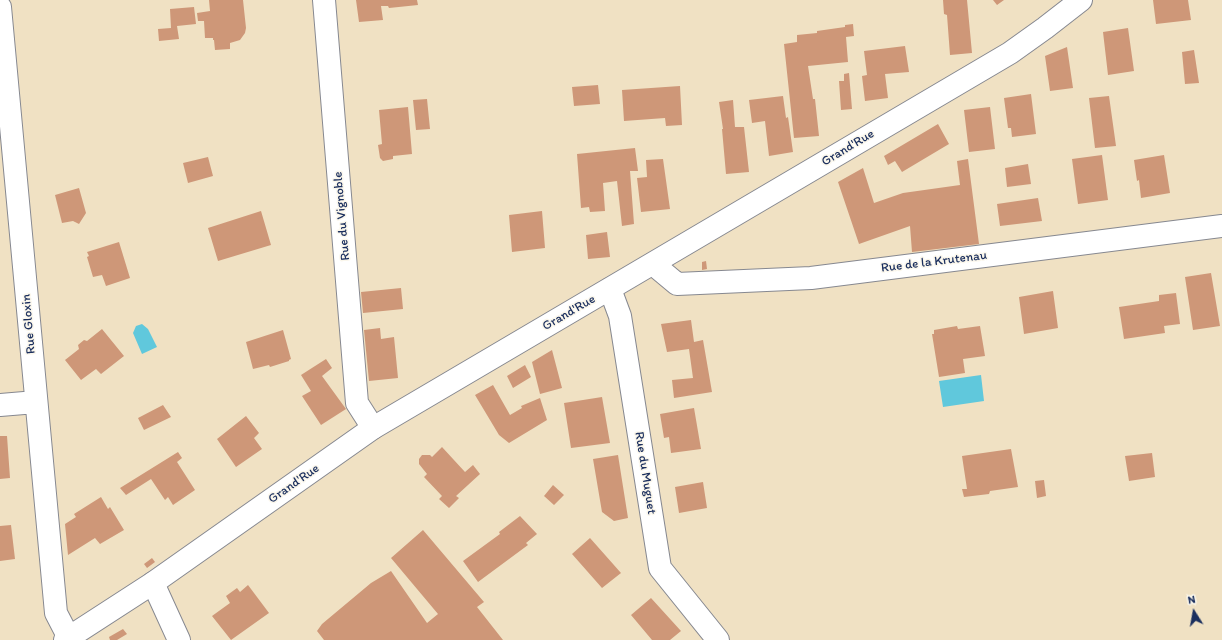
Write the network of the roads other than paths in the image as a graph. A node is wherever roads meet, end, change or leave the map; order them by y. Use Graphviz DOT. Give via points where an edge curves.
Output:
graph roads {
  1 [pos="324,0"];
  2 [pos="1081,0"];
  3 [pos="0,7"];
  4 [pos="1222,226"];
  5 [pos="653,264"];
  6 [pos="610,289"];
  7 [pos="36,402"];
  8 [pos="0,405"];
  9 [pos="373,428"];
  10 [pos="153,583"];
  11 [pos="67,639"];
  12 [pos="178,640"];
  13 [pos="718,640"];
  1 -- 9 [label="street, Rue du Vignoble" via="358,403"];
  2 -- 5 [label="street, Grand'Rue" via="1010,53"];
  3 -- 7 [label="street, Rue Gloxin"];
  4 -- 5 [label="street, Rue de la Krutenau" via="811,278 677,284"];
  5 -- 6 [label="street, Grand'Rue"];
  6 -- 9 [label="street, Grand'Rue"];
  6 -- 13 [label="street, Rue du Muguet" via="620,316 660,568"];
  7 -- 8 [label="street"];
  7 -- 11 [label="street, Rue Gloxin" via="56,613"];
  9 -- 10 [label="street, Grand'Rue"];
  10 -- 11 [label="street, Grand'Rue"];
  10 -- 12 [label="street"];
}
